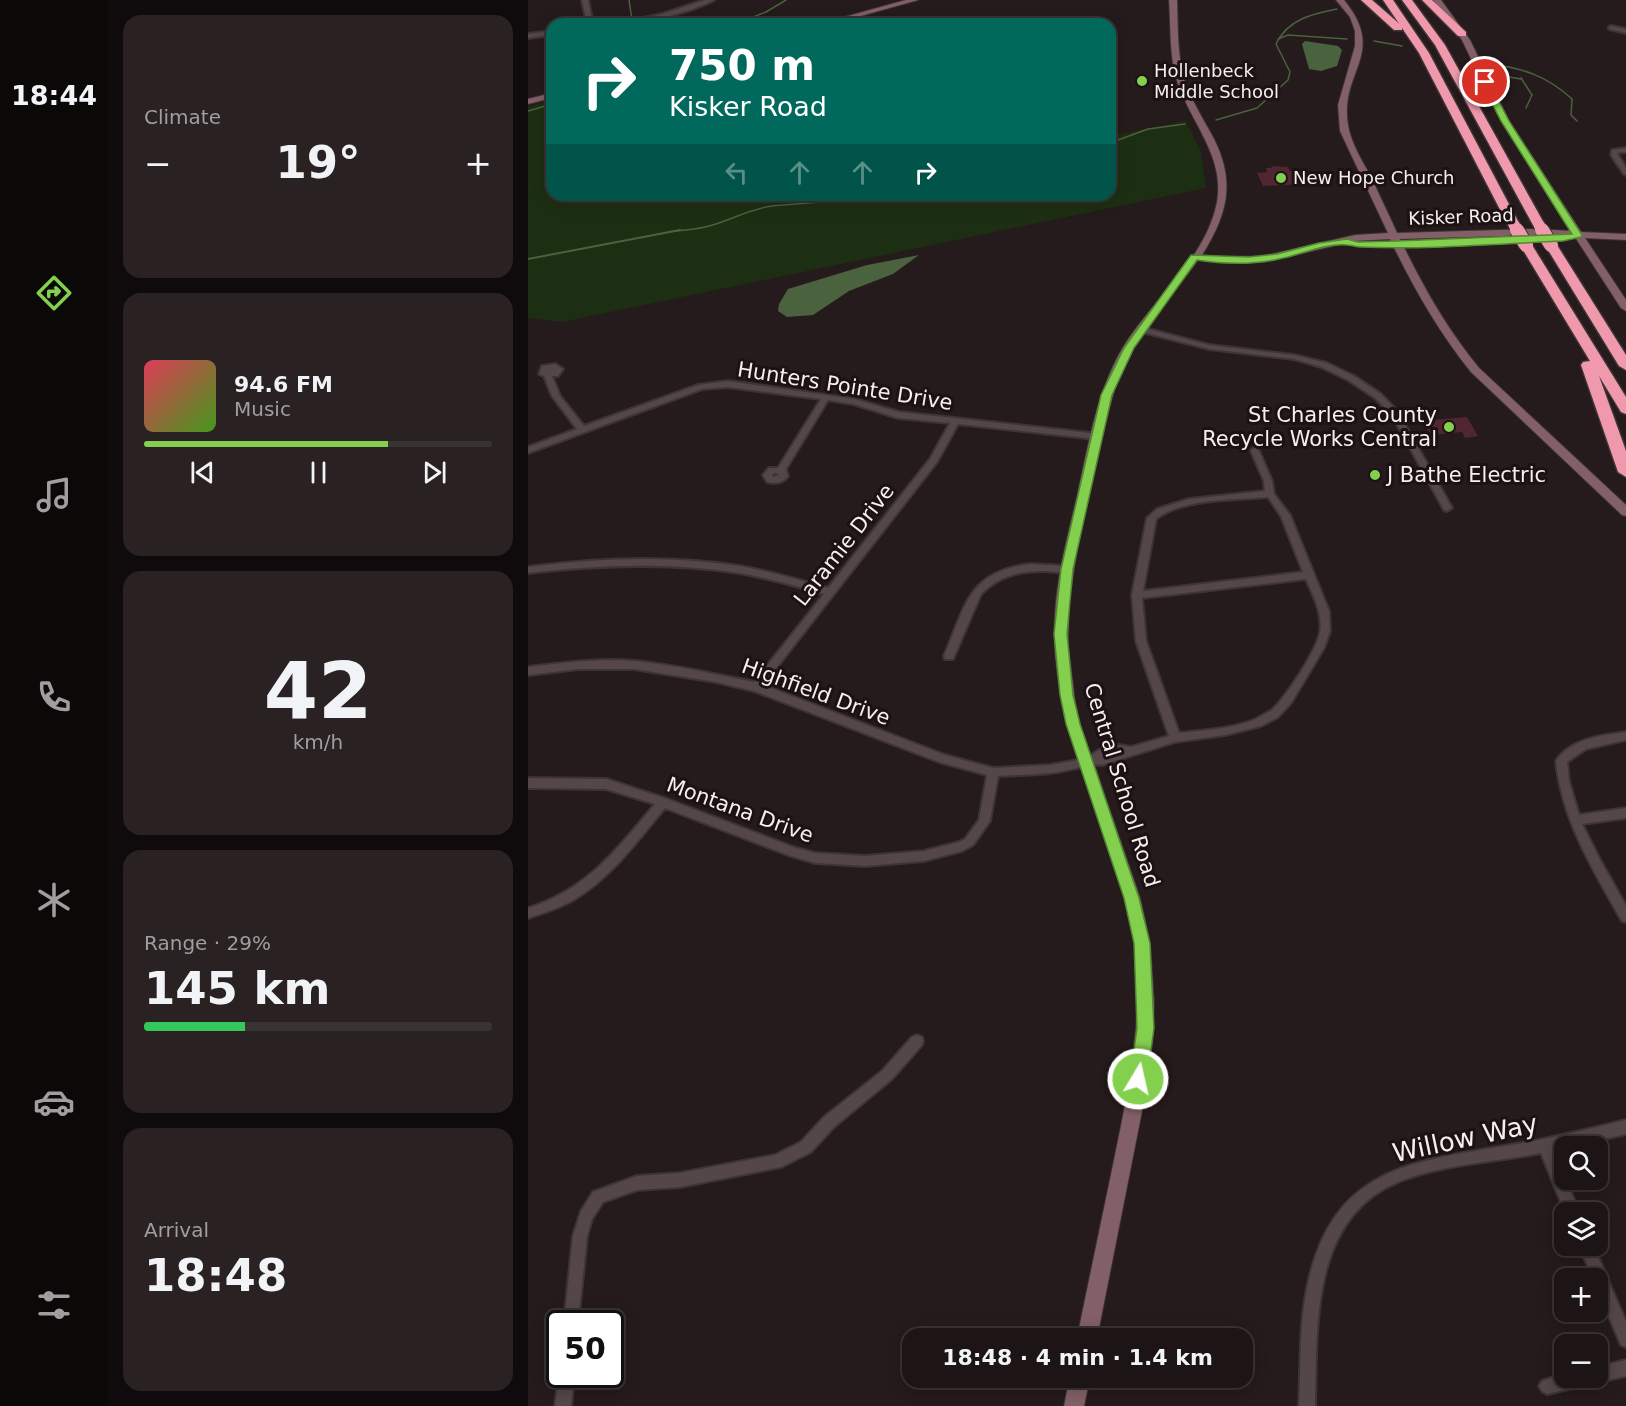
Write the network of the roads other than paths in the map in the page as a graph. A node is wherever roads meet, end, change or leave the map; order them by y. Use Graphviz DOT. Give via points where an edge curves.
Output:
graph roads {
  1 [pos="585,0"];
  2 [pos="711,0"];
  3 [pos="914,0"];
  4 [pos="1173,0"];
  5 [pos="1340,0"];
  6 [pos="1366,0"];
  7 [pos="1388,0"];
  8 [pos="1407,0"];
  9 [pos="1427,0"];
  10 [pos="1437,0"];
  11 [pos="684,1"];
  12 [pos="693,7"];
  13 [pos="589,18"];
  14 [pos="655,18"];
  15 [pos="846,18"];
  16 [pos="1611,28"];
  17 [pos="1626,31"];
  18 [pos="546,34"];
  19 [pos="1462,34"];
  20 [pos="528,36"];
  21 [pos="1431,66"];
  22 [pos="546,97"];
  23 [pos="528,102"];
  24 [pos="1626,150"];
  25 [pos="1626,173"];
  26 [pos="1578,235"];
  27 [pos="1626,237"];
  28 [pos="1395,240"];
  29 [pos="1195,257"];
  30 [pos="1626,308"];
  31 [pos="1568,316"];
  32 [pos="1141,329"];
  33 [pos="1626,366"];
  34 [pos="549,376"];
  35 [pos="826,397"];
  36 [pos="1626,409"];
  37 [pos="955,422"];
  38 [pos="582,430"];
  39 [pos="1096,436"];
  40 [pos="528,450"];
  41 [pos="1255,451"];
  42 [pos="781,470"];
  43 [pos="1626,472"];
  44 [pos="1270,494"];
  45 [pos="1447,508"];
  46 [pos="1626,512"];
  47 [pos="1067,569"];
  48 [pos="528,570"];
  49 [pos="1308,575"];
  50 [pos="830,592"];
  51 [pos="1137,595"];
  52 [pos="950,656"];
  53 [pos="528,671"];
  54 [pos="756,687"];
  55 [pos="1626,736"];
  56 [pos="1174,738"];
  57 [pos="1091,761"];
  58 [pos="993,772"];
  59 [pos="528,783"];
  60 [pos="663,802"];
  61 [pos="1626,813"];
  62 [pos="1576,820"];
  63 [pos="528,913"];
  64 [pos="1626,917"];
  65 [pos="917,1041"];
  66 [pos="1626,1127"];
  67 [pos="1545,1146"];
  68 [pos="1568,1202"];
  69 [pos="1591,1256"];
  70 [pos="572,1310"];
  71 [pos="1089,1328"];
  72 [pos="1626,1340"];
  73 [pos="1626,1368"];
  74 [pos="1608,1372"];
  75 [pos="1554,1384"];
  76 [pos="1547,1386"];
  77 [pos="565,1388"];
  78 [pos="1078,1388"];
  79 [pos="563,1406"];
  80 [pos="1074,1406"];
  81 [pos="1307,1406"];
  1 -- 13 [label="street"];
  2 -- 12 [label="street"];
  3 -- 15 [label="main road"];
  4 -- 29 [label="main road, Central School Road" via="1181,82 1212,142 1223,174 1221,205 1214,226"];
  5 -- 28 [label="main road" via="1356,20 1361,39 1342,104 1343,126"];
  6 -- 21 [label="highway" via="1396,25"];
  7 -- 21 [label="highway"];
  8 -- 33 [label="highway, bridge" via="1436,39 1539,225"];
  9 -- 19 [label="highway"];
  10 -- 19 [label="main road"];
  11 -- 12 [label="street"];
  12 -- 14 [label="street"];
  16 -- 17 [label="street"];
  18 -- 20 [label="street"];
  19 -- 26 [label="main road" via="1501,114"];
  21 -- 31 [label="highway, bridge" via="1514,225"];
  22 -- 23 [label="main road"];
  24 -- 25 [label="street" via="1614,151"];
  26 -- 27 [label="main road, Kisker Road"];
  26 -- 28 [label="main road, Kisker Road"];
  26 -- 30 [label="main road"];
  28 -- 29 [label="main road, Kisker Road" via="1319,246 1263,259"];
  28 -- 46 [label="main road" via="1459,353"];
  29 -- 32 [label="main road, Central School Road"];
  31 -- 36 [label="highway"];
  31 -- 43 [label="highway"];
  32 -- 39 [label="main road, Central School Road" via="1115,374"];
  32 -- 45 [label="street" via="1209,347 1294,357 1351,378 1378,396 1395,414"];
  34 -- 38 [label="street" via="554,392"];
  35 -- 37 [label="street, Hunters Pointe Drive" via="898,415"];
  35 -- 38 [label="street, Hunters Pointe Drive" via="746,385 701,387"];
  35 -- 42 [label="street"];
  37 -- 39 [label="street, Hunters Pointe Drive"];
  37 -- 50 [label="street, Laramie Drive" via="934,460"];
  38 -- 40 [label="street, Hunters Pointe Drive"];
  39 -- 47 [label="main road, Central School Road"];
  41 -- 44 [label="street"];
  44 -- 49 [label="street" via="1285,515"];
  44 -- 51 [label="street" via="1179,504 1159,510 1149,527"];
  47 -- 52 [label="street" via="1020,568 984,584"];
  47 -- 57 [label="main road, Central School Road" via="1060,634 1063,664 1073,724"];
  48 -- 50 [label="street" via="595,562 686,563 752,572"];
  49 -- 51 [label="street"];
  49 -- 56 [label="street" via="1324,611 1325,631 1287,700 1274,714 1257,723"];
  50 -- 54 [label="street, Laramie Drive"];
  51 -- 56 [label="street" via="1141,641"];
  53 -- 54 [label="street, Highfield Drive" via="634,665"];
  54 -- 58 [label="street, Highfield Drive" via="943,759"];
  55 -- 62 [label="street" via="1580,747 1561,761 1561,779"];
  56 -- 57 [label="street, Highfield Drive" via="1129,751 1118,748 1100,752"];
  57 -- 58 [label="street, Highfield Drive" via="1050,769"];
  57 -- 71 [label="main road, Central School Road" via="1132,898 1142,943 1146,1004 1134,1102"];
  58 -- 60 [label="street, Montana Drive" via="984,821 969,842 924,856 865,861 815,858"];
  59 -- 60 [label="street, Montana Drive" via="606,784"];
  60 -- 63 [label="street" via="586,887"];
  61 -- 62 [label="street"];
  62 -- 64 [label="street"];
  65 -- 70 [label="street" via="887,1074 806,1147 776,1162 680,1180 637,1183 598,1197 580,1236"];
  66 -- 67 [label="street, Willow Way"];
  67 -- 68 [label="street"];
  67 -- 81 [label="street, Willow Way" via="1394,1175 1347,1208 1320,1263 1313,1305"];
  69 -- 72 [label="street"];
  73 -- 74 [label="street"];
  75 -- 76 [label="street"];
  77 -- 79 [label="street"];
  78 -- 80 [label="main road"];
}
